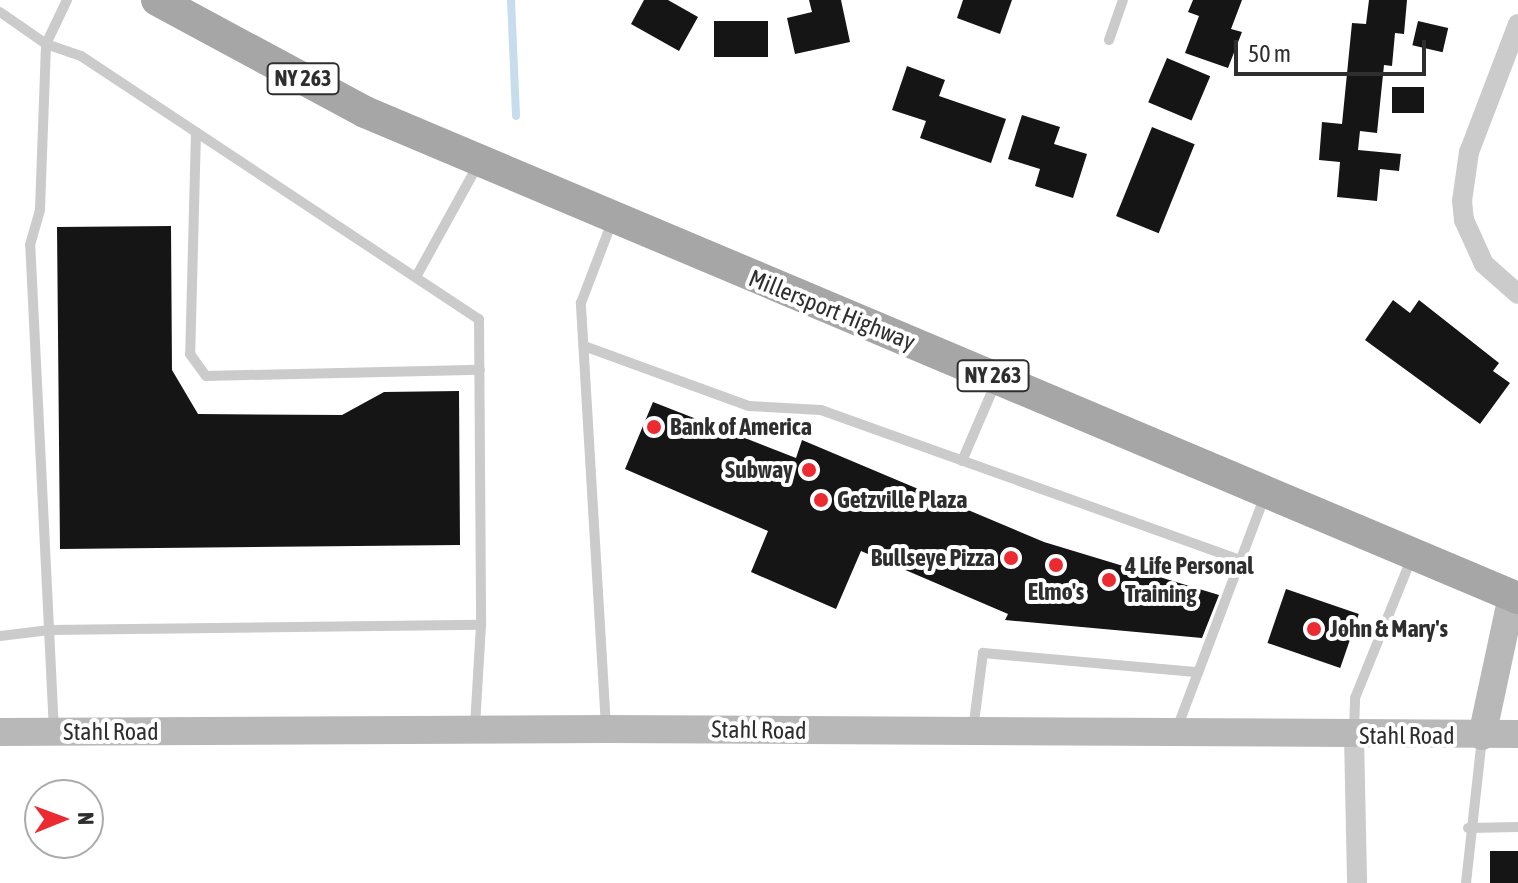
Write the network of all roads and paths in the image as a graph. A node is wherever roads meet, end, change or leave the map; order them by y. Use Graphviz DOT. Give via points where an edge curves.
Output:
graph roads {
  1 [pos="67,0"];
  2 [pos="157,0"];
  3 [pos="1123,0"];
  4 [pos="0,12"];
  5 [pos="1518,24"];
  6 [pos="1109,40"];
  7 [pos="46,44"];
  8 [pos="196,132"];
  9 [pos="480,161"];
  10 [pos="613,220"];
  11 [pos="416,277"];
  12 [pos="1518,294"];
  13 [pos="584,346"];
  14 [pos="480,370"];
  15 [pos="998,377"];
  16 [pos="962,461"];
  17 [pos="1267,490"];
  18 [pos="1413,554"];
  19 [pos="1240,560"];
  20 [pos="1515,597"];
  21 [pos="481,625"];
  22 [pos="50,630"];
  23 [pos="0,636"];
  24 [pos="1198,672"];
  25 [pos="606,729"];
  26 [pos="474,730"];
  27 [pos="0,732"];
  28 [pos="54,732"];
  29 [pos="973,732"];
  30 [pos="1175,734"];
  31 [pos="1518,734"];
  32 [pos="1354,736"];
  33 [pos="1482,736"];
  34 [pos="1518,827"];
  35 [pos="1468,828"];
  36 [pos="1357,883"];
  37 [pos="1466,883"];
  1 -- 7 [label="lane"];
  2 -- 9 [label="main road, Millersport Highway / NY 263" via="365,112"];
  3 -- 6 [label="lane"];
  4 -- 7 [label="lane"];
  5 -- 12 [label="street" via="1469,152 1462,201 1464,220 1484,264"];
  7 -- 8 [label="lane" via="81,56"];
  7 -- 22 [label="lane" via="40,209 30,245"];
  8 -- 11 [label="lane"];
  8 -- 14 [label="lane" via="190,354 206,376"];
  9 -- 10 [label="main road, Millersport Highway / NY 263"];
  9 -- 11 [label="lane"];
  10 -- 13 [label="lane" via="581,303"];
  10 -- 15 [label="main road, Millersport Highway / NY 263"];
  11 -- 14 [label="lane" via="479,319"];
  13 -- 16 [label="lane" via="749,406 821,410"];
  13 -- 25 [label="lane"];
  14 -- 21 [label="lane"];
  15 -- 16 [label="lane"];
  15 -- 17 [label="main road, Millersport Highway / NY 263"];
  16 -- 19 [label="lane"];
  17 -- 18 [label="main road, Millersport Highway / NY 263"];
  17 -- 19 [label="lane"];
  18 -- 20 [label="main road, Millersport Highway / NY 263"];
  18 -- 32 [label="lane" via="1355,698"];
  19 -- 24 [label="lane"];
  20 -- 33 [label="street"];
  21 -- 22 [label="lane"];
  21 -- 26 [label="lane"];
  22 -- 23 [label="lane"];
  22 -- 28 [label="lane"];
  24 -- 29 [label="lane" via="983,653"];
  24 -- 30 [label="lane"];
  25 -- 26 [label="street, Stahl Road"];
  25 -- 29 [label="street, Stahl Road"];
  26 -- 28 [label="street, Stahl Road"];
  27 -- 28 [label="street, Stahl Road"];
  29 -- 30 [label="street, Stahl Road"];
  30 -- 32 [label="street, Stahl Road"];
  31 -- 33 [label="street, Stahl Road"];
  32 -- 33 [label="street, Stahl Road"];
  32 -- 36 [label="street"];
  33 -- 35 [label="lane"];
  34 -- 35 [label="lane"];
  35 -- 37 [label="lane"];
}
